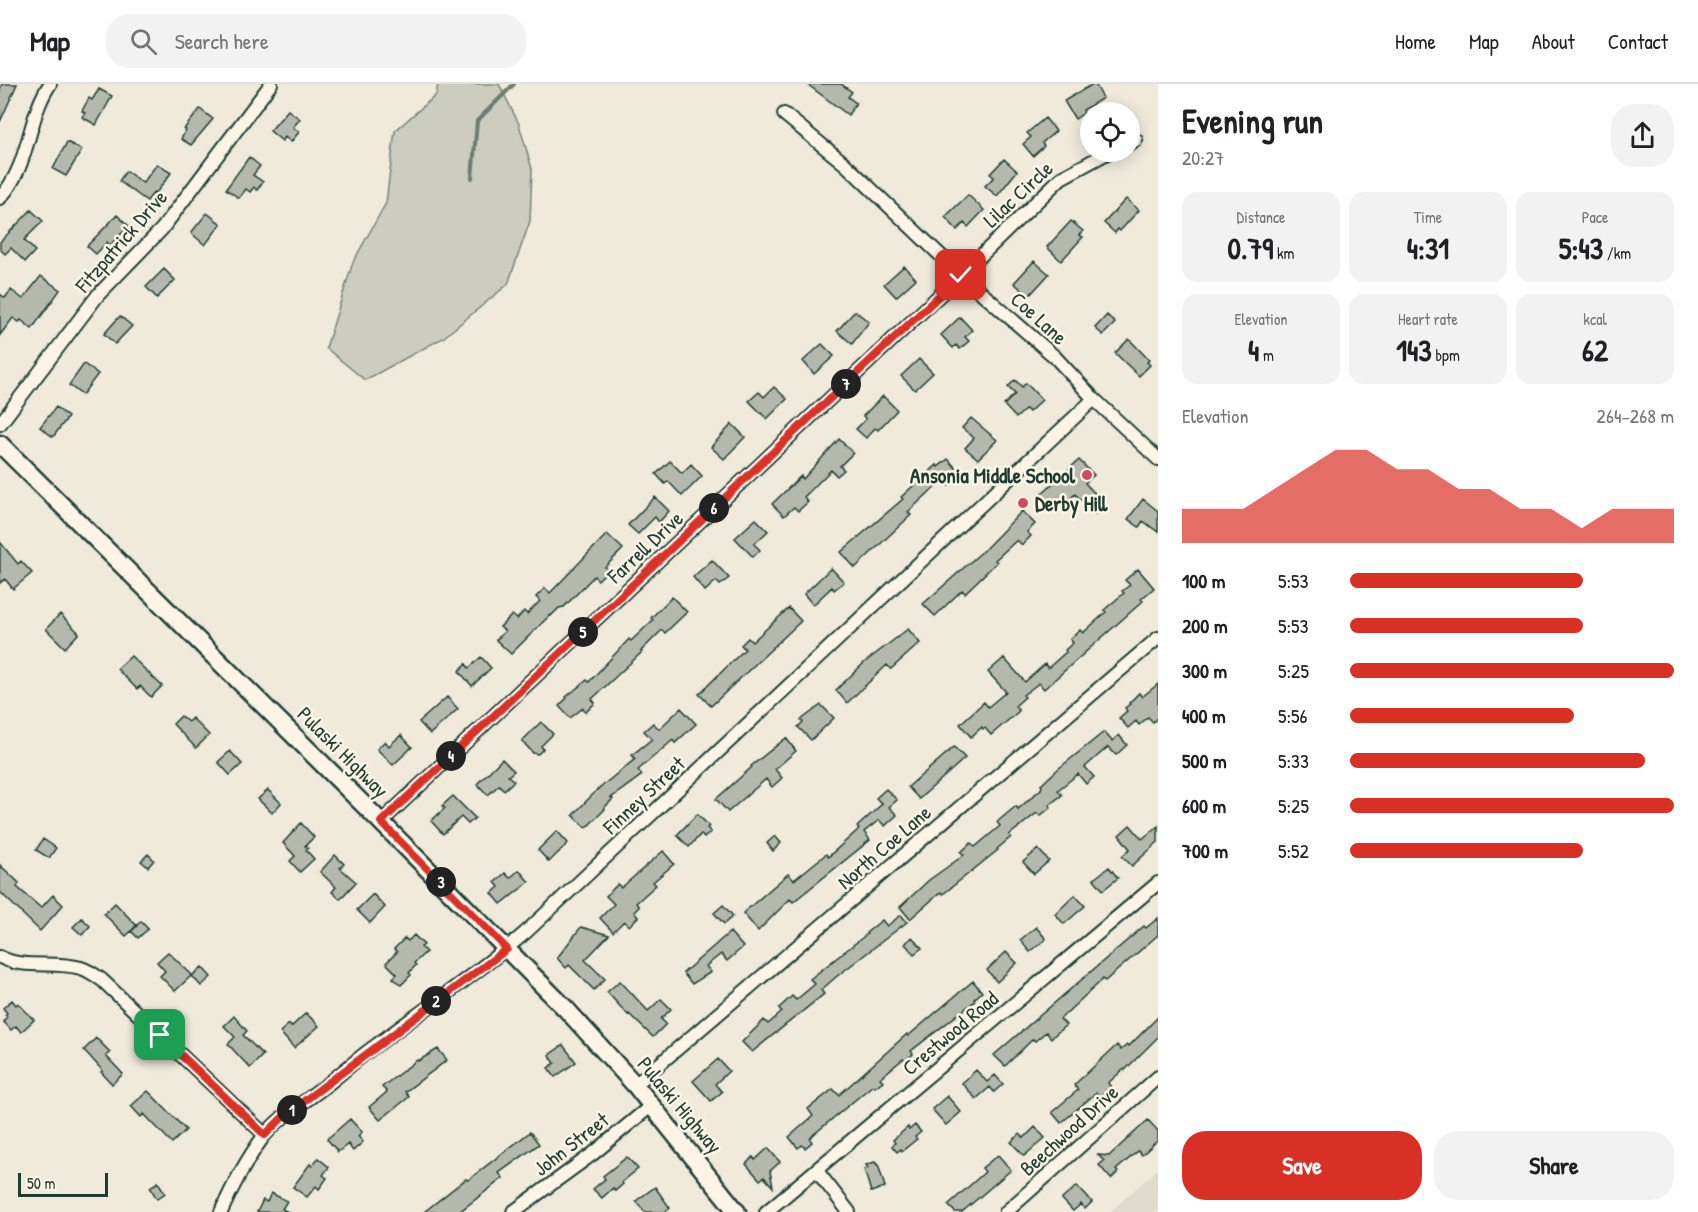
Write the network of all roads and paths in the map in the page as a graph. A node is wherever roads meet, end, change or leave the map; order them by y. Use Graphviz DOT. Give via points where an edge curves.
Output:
graph roads {
  1 [pos="50,84"];
  2 [pos="271,84"];
  3 [pos="784,114"];
  4 [pos="1091,162"];
  5 [pos="0,198"];
  6 [pos="961,275"];
  7 [pos="1094,399"];
  8 [pos="0,424"];
  9 [pos="0,444"];
  10 [pos="1158,459"];
  11 [pos="1158,638"];
  12 [pos="381,822"];
  13 [pos="1158,883"];
  14 [pos="507,949"];
  15 [pos="0,957"];
  16 [pos="1158,1077"];
  17 [pos="635,1085"];
  18 [pos="652,1105"];
  19 [pos="265,1135"];
  20 [pos="817,1170"];
  21 [pos="221,1212"];
  22 [pos="513,1212"];
  23 [pos="737,1212"];
  24 [pos="766,1212"];
  25 [pos="849,1212"];
  26 [pos="1006,1212"];
  1 -- 5 [label="street" via="34,117 26,153"];
  2 -- 8 [label="street, Fitzpatrick Drive" via="162,229 98,295"];
  3 -- 6 [label="street, Coe Lane" via="845,164"];
  4 -- 6 [label="street, Lilac Circle" via="1061,178"];
  6 -- 7 [label="street, Coe Lane" via="1055,357"];
  6 -- 12 [label="street, Farrell Drive"];
  7 -- 10 [label="street, Coe Lane"];
  7 -- 14 [label="street, Finney Street"];
  9 -- 12 [label="main road, Pulaski Highway"];
  11 -- 17 [label="street, North Coe Lane"];
  12 -- 14 [label="main road, Pulaski Highway"];
  13 -- 20 [label="street, Crestwood Road"];
  14 -- 17 [label="main road, Pulaski Highway"];
  14 -- 19 [label="street, Finney Street" via="284,1116"];
  15 -- 19 [label="street" via="20,964 71,966 102,980"];
  16 -- 26 [label="street, Beechwood Drive"];
  17 -- 18 [label="main road, Pulaski Highway"];
  18 -- 22 [label="street, John Street"];
  18 -- 23 [label="main road, Pulaski Highway"];
  19 -- 21 [label="street, Finney Street"];
  20 -- 24 [label="street, Crestwood Road"];
  20 -- 25 [label="street"];
}
